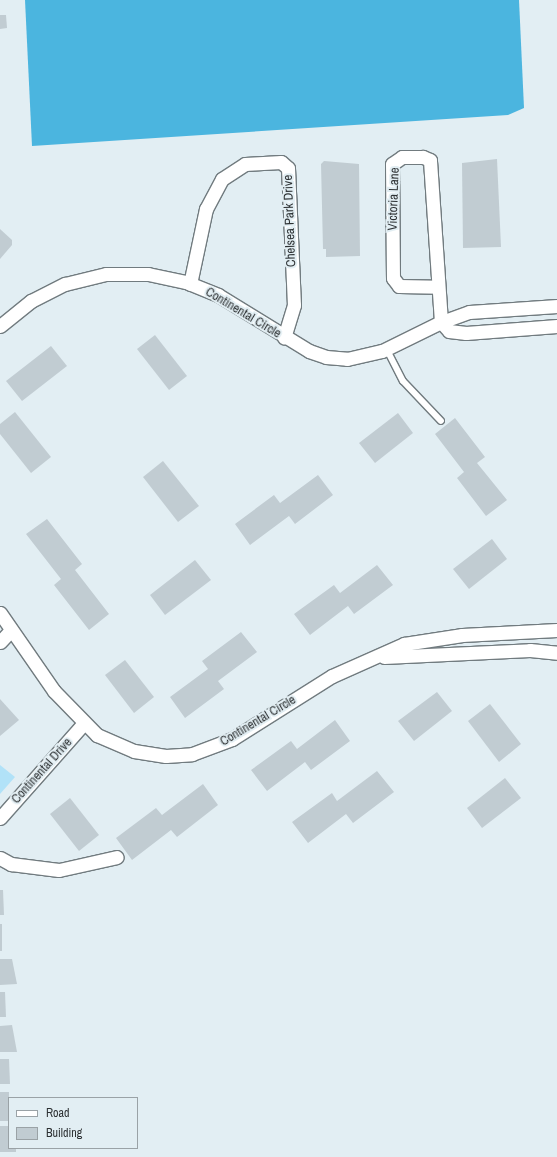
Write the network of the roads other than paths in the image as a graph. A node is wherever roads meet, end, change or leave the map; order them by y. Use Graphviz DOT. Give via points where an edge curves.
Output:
graph roads {
  1 [pos="190,284"];
  2 [pos="438,287"];
  3 [pos="557,306"];
  4 [pos="441,322"];
  5 [pos="0,326"];
  6 [pos="557,326"];
  7 [pos="284,337"];
  8 [pos="386,348"];
  9 [pos="440,420"];
  10 [pos="0,613"];
  11 [pos="11,630"];
  12 [pos="557,630"];
  13 [pos="0,642"];
  14 [pos="557,652"];
  15 [pos="378,657"];
  16 [pos="84,723"];
  17 [pos="0,818"];
  18 [pos="117,857"];
  19 [pos="0,858"];
  1 -- 5 [label="street, Continental Circle" via="141,274 85,278 31,301"];
  1 -- 7 [label="street, Continental Circle" via="233,304"];
  1 -- 7 [label="street, Chelsea Park Drive" via="206,209 222,179 245,164 281,162 288,168 294,305"];
  2 -- 2 [label="street, Victoria Lane" via="430,160 423,157 398,158 392,164 393,278 399,286"];
  2 -- 4 [label="street, Victoria Lane"];
  3 -- 4 [label="street, Continental Circle" via="469,312"];
  4 -- 6 [label="street" via="449,331 466,333"];
  4 -- 8 [label="street, Continental Circle"];
  7 -- 8 [label="street, Continental Circle" via="309,351 336,359 365,357"];
  8 -- 9 [label="lane" via="403,381"];
  10 -- 11 [label="street, Continental Circle"];
  11 -- 13 [label="street"];
  11 -- 16 [label="street, Continental Circle" via="54,691"];
  12 -- 15 [label="street, Continental Circle" via="430,639 404,644"];
  14 -- 15 [label="street, Continental Circle" via="530,650"];
  15 -- 16 [label="street, Continental Circle" via="332,676 232,739 192,754 166,756 134,751 103,739"];
  16 -- 17 [label="street, Continental Drive"];
  18 -- 19 [label="street" via="59,870 11,864"];
}
